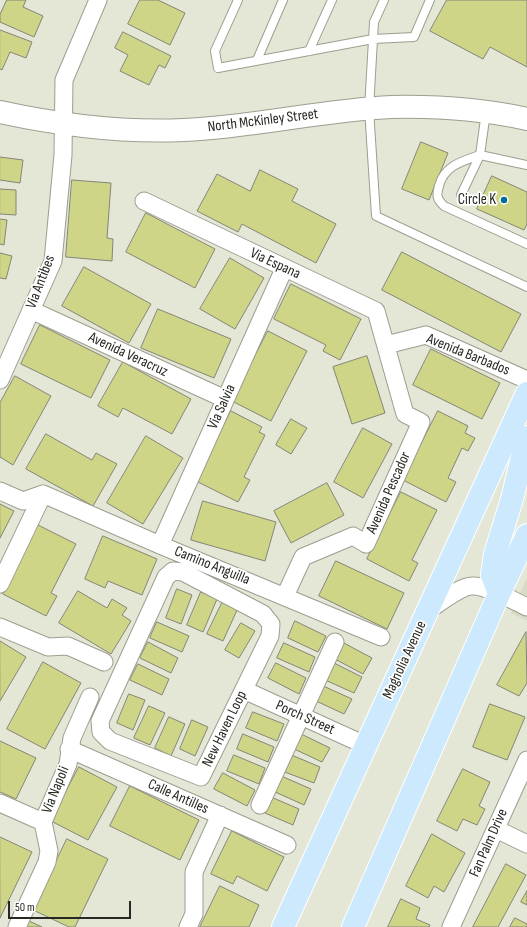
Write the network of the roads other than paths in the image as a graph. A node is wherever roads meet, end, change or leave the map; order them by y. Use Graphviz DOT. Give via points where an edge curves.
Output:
graph roads {
  1 [pos="98,0"];
  2 [pos="238,0"];
  3 [pos="283,0"];
  4 [pos="332,0"];
  5 [pos="384,0"];
  6 [pos="430,0"];
  7 [pos="373,39"];
  8 [pos="309,51"];
  9 [pos="257,60"];
  10 [pos="369,109"];
  11 [pos="487,111"];
  12 [pos="0,112"];
  13 [pos="527,119"];
  14 [pos="64,124"];
  15 [pos="480,155"];
  16 [pos="527,165"];
  17 [pos="461,195"];
  18 [pos="144,201"];
  19 [pos="527,244"];
  20 [pos="284,269"];
  21 [pos="527,288"];
  22 [pos="31,310"];
  23 [pos="386,345"];
  24 [pos="0,380"];
  25 [pos="527,380"];
  26 [pos="527,392"];
  27 [pos="225,399"];
  28 [pos="527,437"];
  29 [pos="0,491"];
  30 [pos="43,494"];
  31 [pos="527,535"];
  32 [pos="160,545"];
  33 [pos="0,584"];
  34 [pos="499,594"];
  35 [pos="285,596"];
  36 [pos="527,607"];
  37 [pos="426,612"];
  38 [pos="0,627"];
  39 [pos="381,637"];
  40 [pos="335,642"];
  41 [pos="104,662"];
  42 [pos="244,690"];
  43 [pos="90,697"];
  44 [pos="301,716"];
  45 [pos="365,745"];
  46 [pos="69,749"];
  47 [pos="527,760"];
  48 [pos="0,803"];
  49 [pos="260,805"];
  50 [pos="220,815"];
  51 [pos="43,822"];
  52 [pos="496,829"];
  53 [pos="527,844"];
  54 [pos="287,845"];
  55 [pos="17,927"];
  56 [pos="188,927"];
  57 [pos="283,927"];
  58 [pos="354,927"];
  59 [pos="451,927"];
  1 -- 14 [label="street, Via Antibes" via="64,80"];
  2 -- 9 [label="lane" via="215,51 218,68"];
  3 -- 9 [label="lane"];
  4 -- 8 [label="lane"];
  5 -- 7 [label="lane" via="374,22"];
  6 -- 7 [label="lane" via="414,37"];
  7 -- 8 [label="lane"];
  7 -- 10 [label="lane"];
  8 -- 9 [label="lane"];
  10 -- 11 [label="street, North McKinley Street" via="440,107"];
  10 -- 14 [label="street, North McKinley Street" via="183,130 131,131"];
  10 -- 21 [label="lane" via="376,216"];
  11 -- 13 [label="street, North McKinley Street"];
  11 -- 15 [label="lane"];
  12 -- 14 [label="street, North McKinley Street"];
  14 -- 22 [label="street, Via Antibes" via="53,261"];
  15 -- 16 [label="lane"];
  15 -- 17 [label="lane"];
  15 -- 19 [label="lane" via="462,161 445,173 436,194 437,198 444,206"];
  18 -- 20 [label="street, Via Espana"];
  20 -- 23 [label="street, Via Espana" via="376,311"];
  20 -- 27 [label="street, Via Salvia"];
  22 -- 24 [label="street, Via Antibes"];
  22 -- 27 [label="street, Avenida Veracruz"];
  23 -- 25 [label="street, Avenida Barbados" via="426,335"];
  23 -- 35 [label="street, Avenida Pescador" via="405,414 420,422 366,544 352,536 303,557"];
  26 -- 37 [label="main road, Magnolia Avenue"];
  27 -- 32 [label="street, Via Salvia"];
  28 -- 34 [label="main road" via="495,554 492,575"];
  29 -- 30 [label="street" via="22,501"];
  30 -- 32 [label="street, Camino Anguilla"];
  30 -- 33 [label="street"];
  31 -- 34 [label="main road"];
  32 -- 35 [label="street, Camino Anguilla"];
  34 -- 36 [label="street"];
  34 -- 37 [label="street" via="472,586 456,592"];
  34 -- 58 [label="main road"];
  35 -- 39 [label="street, Camino Anguilla"];
  37 -- 45 [label="main road, Magnolia Avenue"];
  38 -- 41 [label="street" via="48,647 68,646"];
  40 -- 44 [label="street"];
  42 -- 42 [label="street, New Haven Loop" via="270,636 272,624 263,614 183,572 172,571 166,577 100,721 100,732 110,741 201,777"];
  42 -- 44 [label="street, Porch Street"];
  43 -- 46 [label="street, Via Napoli"];
  44 -- 45 [label="street, Porch Street"];
  44 -- 49 [label="street"];
  45 -- 57 [label="main road, Magnolia Avenue"];
  46 -- 50 [label="street, Calle Antilles"];
  46 -- 51 [label="street, Via Napoli" via="68,764"];
  47 -- 52 [label="street, Fan Palm Drive"];
  48 -- 51 [label="street"];
  50 -- 54 [label="street, Calle Antilles"];
  50 -- 56 [label="street" via="194,872 194,914"];
  51 -- 55 [label="street, Via Napoli" via="49,851 47,862"];
  52 -- 53 [label="street"];
  52 -- 59 [label="street, Fan Palm Drive"];
}
